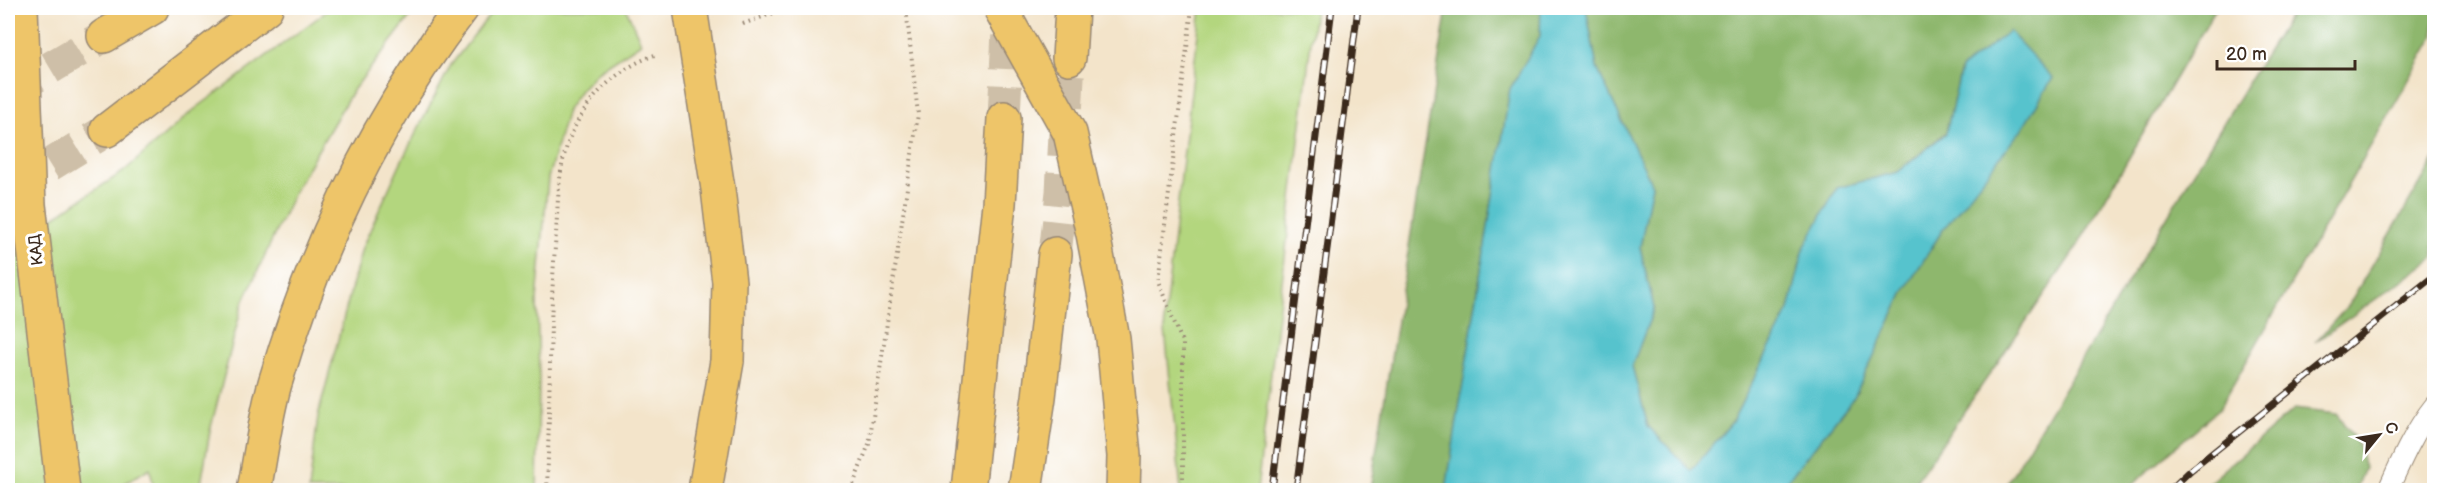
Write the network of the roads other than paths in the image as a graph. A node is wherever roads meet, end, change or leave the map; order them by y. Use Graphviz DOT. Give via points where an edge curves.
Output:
graph roads {
  1 [pos="21,8"];
  2 [pos="152,8"];
  3 [pos="266,8"];
  4 [pos="462,8"];
  5 [pos="690,8"];
  6 [pos="1000,8"];
  7 [pos="1071,8"];
  8 [pos="104,36"];
  9 [pos="1069,58"];
  10 [pos="1004,118"];
  11 [pos="107,130"];
  12 [pos="1055,254"];
  13 [pos="2434,406"];
  14 [pos="63,490"];
  15 [pos="254,490"];
  16 [pos="705,490"];
  17 [pos="968,490"];
  18 [pos="1025,490"];
  19 [pos="1123,490"];
  20 [pos="2388,490"];
  1 -- 14 [label="main road, КАД, bridge" via="29,205"];
  2 -- 8 [label="main road"];
  3 -- 11 [label="main road"];
  4 -- 15 [label="main road" via="426,55 373,142 312,276 275,385"];
  5 -- 16 [label="main road, bridge" via="717,178 727,271 727,362"];
  6 -- 19 [label="main road, bridge" via="1070,133 1113,339 1124,456"];
  7 -- 9 [label="main road"];
  10 -- 17 [label="main road" via="999,204"];
  12 -- 18 [label="main road"];
  13 -- 20 [label="lane" via="2404,454"];
}
